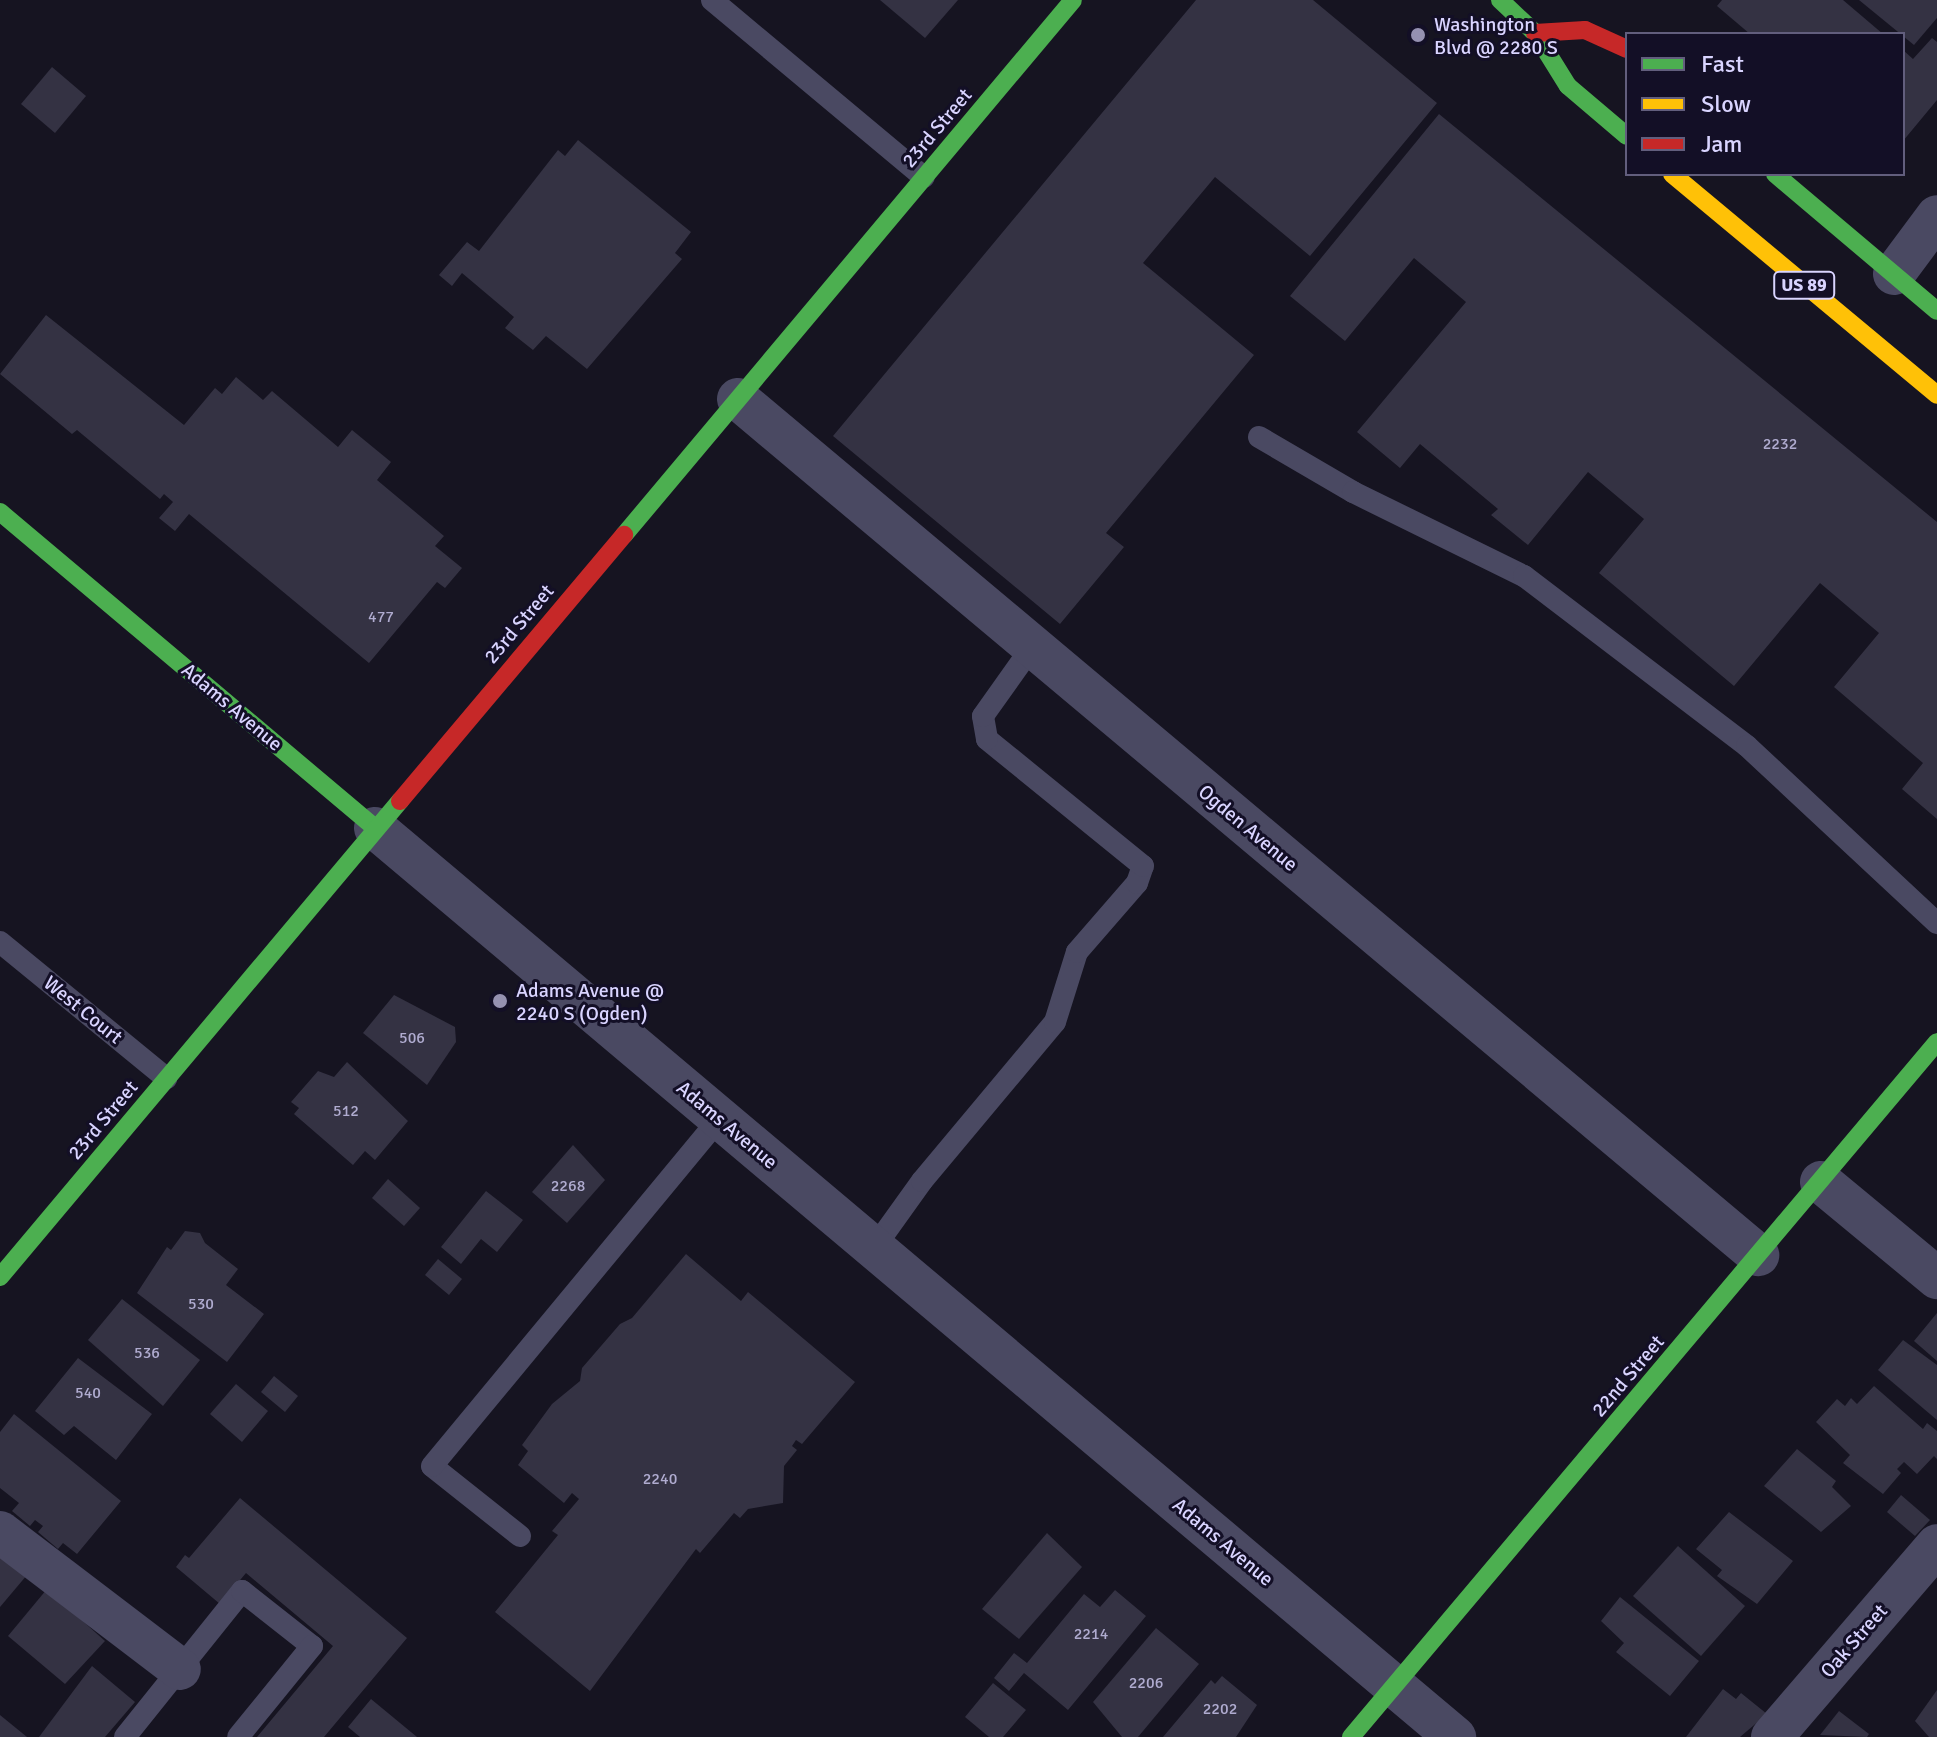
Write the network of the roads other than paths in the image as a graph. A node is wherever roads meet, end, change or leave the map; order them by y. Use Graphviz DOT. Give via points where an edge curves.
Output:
graph roads {
  1 [pos="712,0"];
  2 [pos="1073,0"];
  3 [pos="1500,0"];
  4 [pos="1535,33"];
  5 [pos="1625,48"];
  6 [pos="1625,134"];
  7 [pos="1674,176"];
  8 [pos="1777,176"];
  9 [pos="924,177"];
  10 [pos="1937,216"];
  11 [pos="1894,274"];
  12 [pos="1937,311"];
  13 [pos="1937,395"];
  14 [pos="738,399"];
  15 [pos="1259,437"];
  16 [pos="0,512"];
  17 [pos="1032,647"];
  18 [pos="375,828"];
  19 [pos="1937,923"];
  20 [pos="0,942"];
  21 [pos="1937,1042"];
  22 [pos="166,1078"];
  23 [pos="720,1118"];
  24 [pos="1821,1182"];
  25 [pos="874,1248"];
  26 [pos="1758,1255"];
  27 [pos="0,1277"];
  28 [pos="1937,1278"];
  29 [pos="0,1532"];
  30 [pos="520,1536"];
  31 [pos="1937,1545"];
  32 [pos="180,1669"];
  33 [pos="1394,1686"];
  34 [pos="125,1737"];
  35 [pos="238,1737"];
  36 [pos="1351,1737"];
  37 [pos="1455,1737"];
  38 [pos="1772,1737"];
  1 -- 9 [label="lane"];
  2 -- 9 [label="street, 23rd Street"];
  3 -- 4 [label="street"];
  4 -- 5 [label="street" via="1585,30"];
  4 -- 6 [label="street" via="1568,86"];
  7 -- 13 [label="street, US 89"];
  8 -- 11 [label="street"];
  9 -- 14 [label="street, 23rd Street"];
  10 -- 11 [label="street"];
  11 -- 12 [label="street"];
  14 -- 17 [label="street, Ogden Avenue"];
  14 -- 18 [label="street, 23rd Street"];
  15 -- 19 [label="lane" via="1353,492 1524,576 1747,746"];
  16 -- 18 [label="street, Adams Avenue"];
  17 -- 25 [label="lane" via="983,716 987,739 1143,866 1137,883 1077,952 1055,1022 922,1181"];
  17 -- 26 [label="street, Ogden Avenue"];
  18 -- 22 [label="street, 23rd Street"];
  18 -- 23 [label="street, Adams Avenue"];
  20 -- 22 [label="lane, West Court"];
  21 -- 24 [label="street, 22nd Street"];
  22 -- 27 [label="street, 23rd Street"];
  23 -- 25 [label="street, Adams Avenue"];
  23 -- 30 [label="lane" via="432,1466"];
  24 -- 26 [label="street, 22nd Street"];
  24 -- 28 [label="street"];
  25 -- 33 [label="street, Adams Avenue"];
  26 -- 33 [label="street, 22nd Street"];
  29 -- 32 [label="street"];
  31 -- 38 [label="street, Oak Street"];
  32 -- 34 [label="lane"];
  32 -- 35 [label="lane" via="242,1591 312,1646"];
  33 -- 36 [label="street, 22nd Street"];
  33 -- 37 [label="street, Adams Avenue"];
}
